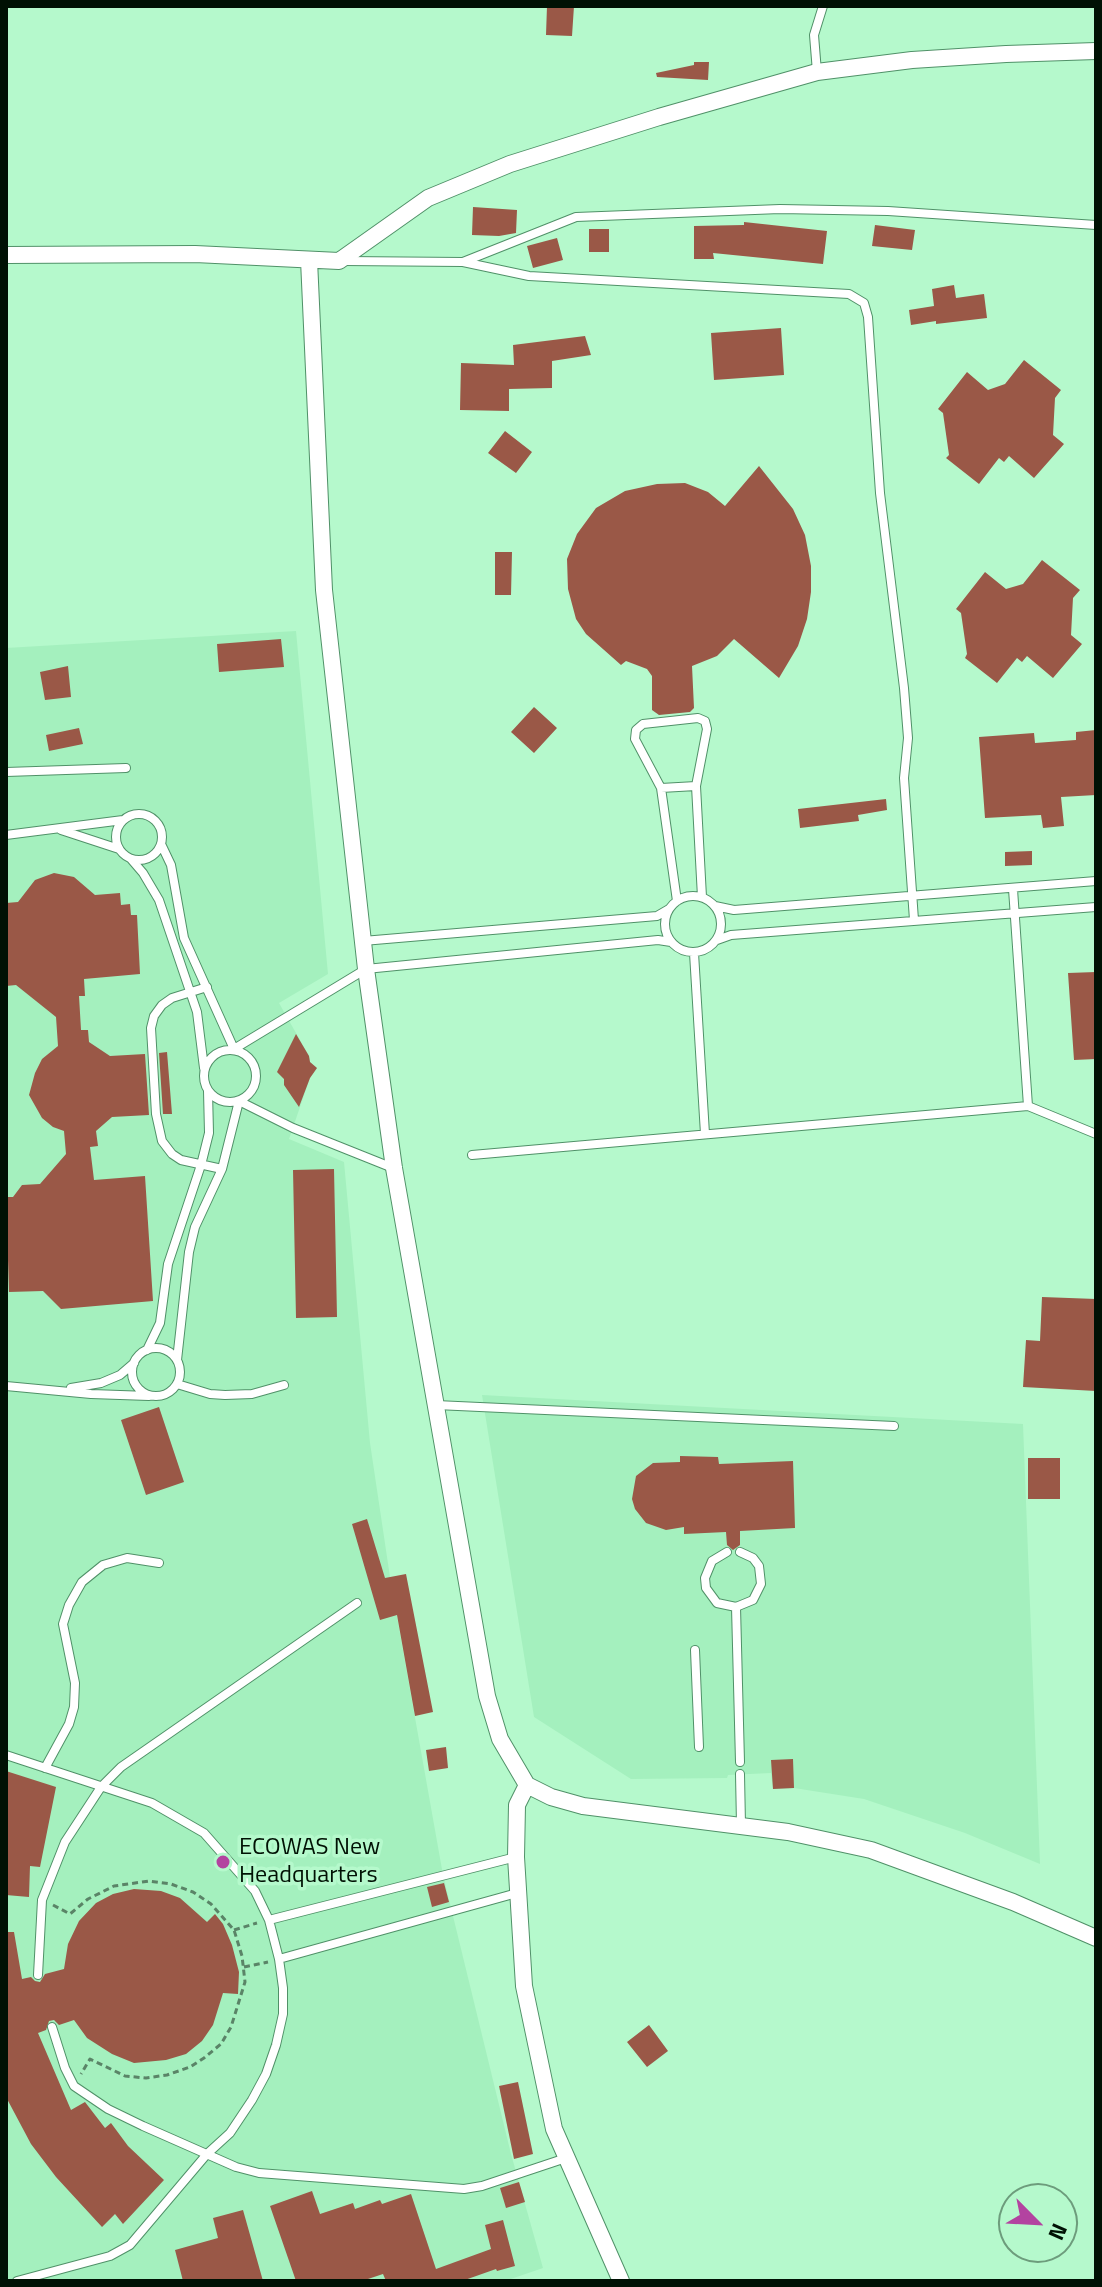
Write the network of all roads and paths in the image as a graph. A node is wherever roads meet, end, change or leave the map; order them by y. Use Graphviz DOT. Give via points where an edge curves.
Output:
graph roads {
  1 [pos="823,6"];
  2 [pos="1096,51"];
  3 [pos="817,72"];
  4 [pos="1096,225"];
  5 [pos="6,255"];
  6 [pos="309,260"];
  7 [pos="339,261"];
  8 [pos="463,262"];
  9 [pos="126,768"];
  10 [pos="6,772"];
  11 [pos="696,786"];
  12 [pos="661,788"];
  13 [pos="123,820"];
  14 [pos="57,829"];
  15 [pos="6,835"];
  16 [pos="161,844"];
  17 [pos="119,849"];
  18 [pos="131,859"];
  19 [pos="1096,881"];
  20 [pos="1013,889"];
  21 [pos="702,897"];
  22 [pos="913,897"];
  23 [pos="677,901"];
  24 [pos="715,906"];
  25 [pos="1096,907"];
  26 [pos="669,909"];
  27 [pos="1014,912"];
  28 [pos="914,920"];
  29 [pos="717,940"];
  30 [pos="363,941"];
  31 [pos="671,942"];
  32 [pos="694,953"];
  33 [pos="366,969"];
  34 [pos="207,987"];
  35 [pos="189,991"];
  36 [pos="234,1049"];
  37 [pos="204,1068"];
  38 [pos="208,1091"];
  39 [pos="239,1101"];
  40 [pos="1028,1106"];
  41 [pos="705,1134"];
  42 [pos="1096,1134"];
  43 [pos="472,1155"];
  44 [pos="201,1165"];
  45 [pos="394,1168"];
  46 [pos="222,1169"];
  47 [pos="147,1350"];
  48 [pos="177,1360"];
  49 [pos="134,1363"];
  50 [pos="177,1384"];
  51 [pos="284,1385"];
  52 [pos="6,1386"];
  53 [pos="63,1390"];
  54 [pos="149,1396"];
  55 [pos="436,1405"];
  56 [pos="894,1426"];
  57 [pos="727,1552"];
  58 [pos="740,1552"];
  59 [pos="159,1563"];
  60 [pos="357,1603"];
  61 [pos="736,1607"];
  62 [pos="695,1650"];
  63 [pos="699,1747"];
  64 [pos="6,1755"];
  65 [pos="740,1762"];
  66 [pos="45,1768"];
  67 [pos="740,1774"];
  68 [pos="527,1785"];
  69 [pos="101,1787"];
  70 [pos="741,1825"];
  71 [pos="516,1857"];
  72 [pos="517,1893"];
  73 [pos="42,1900"];
  74 [pos="269,1920"];
  75 [pos="258,1923"];
  76 [pos="234,1930"];
  77 [pos="1096,1938"];
  78 [pos="279,1959"];
  79 [pos="269,1962"];
  80 [pos="243,1968"];
  81 [pos="38,1975"];
  82 [pos="52,2027"];
  83 [pos="74,2086"];
  84 [pos="207,2154"];
  85 [pos="567,2157"];
  86 [pos="17,2281"];
  87 [pos="621,2281"];
  1 -- 3 [label="lane" via="814,35"];
  2 -- 3 [label="street" via="928,59"];
  3 -- 7 [label="street" via="510,164 428,198"];
  4 -- 8 [label="lane" via="780,209 576,217"];
  5 -- 6 [label="street" via="195,254"];
  6 -- 7 [label="street"];
  6 -- 30 [label="street" via="324,590"];
  7 -- 8 [label="lane"];
  8 -- 22 [label="lane" via="529,276 849,294 864,303 904,688"];
  9 -- 10 [label="lane"];
  11 -- 12 [label="lane"];
  11 -- 12 [label="lane" via="707,729 698,718 643,724 636,730 635,739"];
  11 -- 21 [label="lane"];
  12 -- 23 [label="lane"];
  13 -- 14 [label="lane"];
  13 -- 16 [label="lane" via="137,813 151,817 161,829"];
  13 -- 17 [label="lane" via="116,834"];
  14 -- 15 [label="lane"];
  14 -- 17 [label="lane"];
  16 -- 18 [label="lane" via="145,859"];
  16 -- 34 [label="lane" via="171,865 184,938"];
  17 -- 18 [label="lane"];
  18 -- 35 [label="lane" via="159,900"];
  19 -- 20 [label="lane"];
  20 -- 22 [label="lane"];
  20 -- 27 [label="lane"];
  21 -- 23 [label="lane"];
  21 -- 24 [label="lane"];
  22 -- 24 [label="lane" via="734,910"];
  22 -- 28 [label="lane"];
  23 -- 26 [label="lane"];
  24 -- 29 [label="lane" via="721,923"];
  25 -- 27 [label="lane"];
  26 -- 30 [label="lane" via="657,916"];
  26 -- 31 [label="lane" via="664,926"];
  27 -- 28 [label="lane"];
  27 -- 40 [label="lane"];
  28 -- 29 [label="lane"];
  29 -- 32 [label="lane"];
  30 -- 33 [label="street"];
  31 -- 32 [label="lane"];
  31 -- 33 [label="lane"];
  32 -- 41 [label="lane"];
  33 -- 36 [label="lane"];
  33 -- 45 [label="street"];
  34 -- 35 [label="lane"];
  34 -- 36 [label="lane"];
  35 -- 37 [label="lane"];
  35 -- 44 [label="lane" via="162,1005 154,1016 151,1053 162,1141 181,1160"];
  36 -- 37 [label="lane" via="213,1055"];
  36 -- 39 [label="lane" via="249,1058 256,1073 252,1090"];
  37 -- 38 [label="lane"];
  38 -- 39 [label="lane" via="222,1102"];
  38 -- 44 [label="lane" via="209,1133"];
  39 -- 45 [label="lane"];
  39 -- 46 [label="lane"];
  40 -- 41 [label="lane"];
  40 -- 42 [label="lane"];
  41 -- 43 [label="lane"];
  44 -- 46 [label="lane"];
  44 -- 47 [label="lane" via="168,1264 160,1323"];
  45 -- 55 [label="street"];
  46 -- 48 [label="lane" via="189,1252"];
  47 -- 48 [label="lane" via="161,1349"];
  47 -- 49 [label="lane"];
  48 -- 50 [label="lane"];
  49 -- 53 [label="lane" via="101,1383"];
  49 -- 54 [label="lane" via="133,1379"];
  50 -- 51 [label="lane" via="225,1395"];
  50 -- 54 [label="lane" via="165,1395"];
  52 -- 53 [label="lane"];
  53 -- 54 [label="lane"];
  55 -- 56 [label="lane"];
  55 -- 68 [label="street" via="487,1696 500,1739"];
  57 -- 61 [label="lane" via="712,1561 706,1588 717,1603"];
  58 -- 61 [label="lane" via="759,1566 761,1584 753,1600"];
  59 -- 66 [label="lane" via="127,1558 103,1565 82,1582 69,1605 63,1624 75,1683 74,1707"];
  60 -- 69 [label="lane" via="121,1767"];
  61 -- 65 [label="lane"];
  62 -- 63 [label="lane"];
  64 -- 66 [label="lane"];
  66 -- 69 [label="lane"];
  67 -- 70 [label="lane"];
  68 -- 70 [label="street" via="583,1806"];
  68 -- 71 [label="street" via="517,1805"];
  69 -- 73 [label="lane" via="65,1842"];
  69 -- 74 [label="lane" via="152,1803 204,1833 255,1891"];
  70 -- 77 [label="street" via="871,1850"];
  71 -- 72 [label="street"];
  71 -- 74 [label="lane"];
  72 -- 78 [label="lane"];
  72 -- 85 [label="street" via="524,1986 554,2129"];
  73 -- 76 [label="path" via="70,1914 114,1886 171,1884 211,1904"];
  73 -- 81 [label="lane"];
  74 -- 78 [label="lane"];
  75 -- 76 [label="path"];
  76 -- 80 [label="path"];
  78 -- 84 [label="lane" via="283,2014 266,2074 230,2133"];
  79 -- 80 [label="path"];
  80 -- 83 [label="path" via="245,1982 231,2027 204,2058 167,2075 146,2078 125,2076 90,2059"];
  82 -- 83 [label="lane"];
  83 -- 84 [label="lane" via="108,2109"];
  84 -- 85 [label="lane" via="259,2173 464,2189"];
  84 -- 86 [label="lane" via="130,2245 110,2256"];
  85 -- 87 [label="street"];
}
